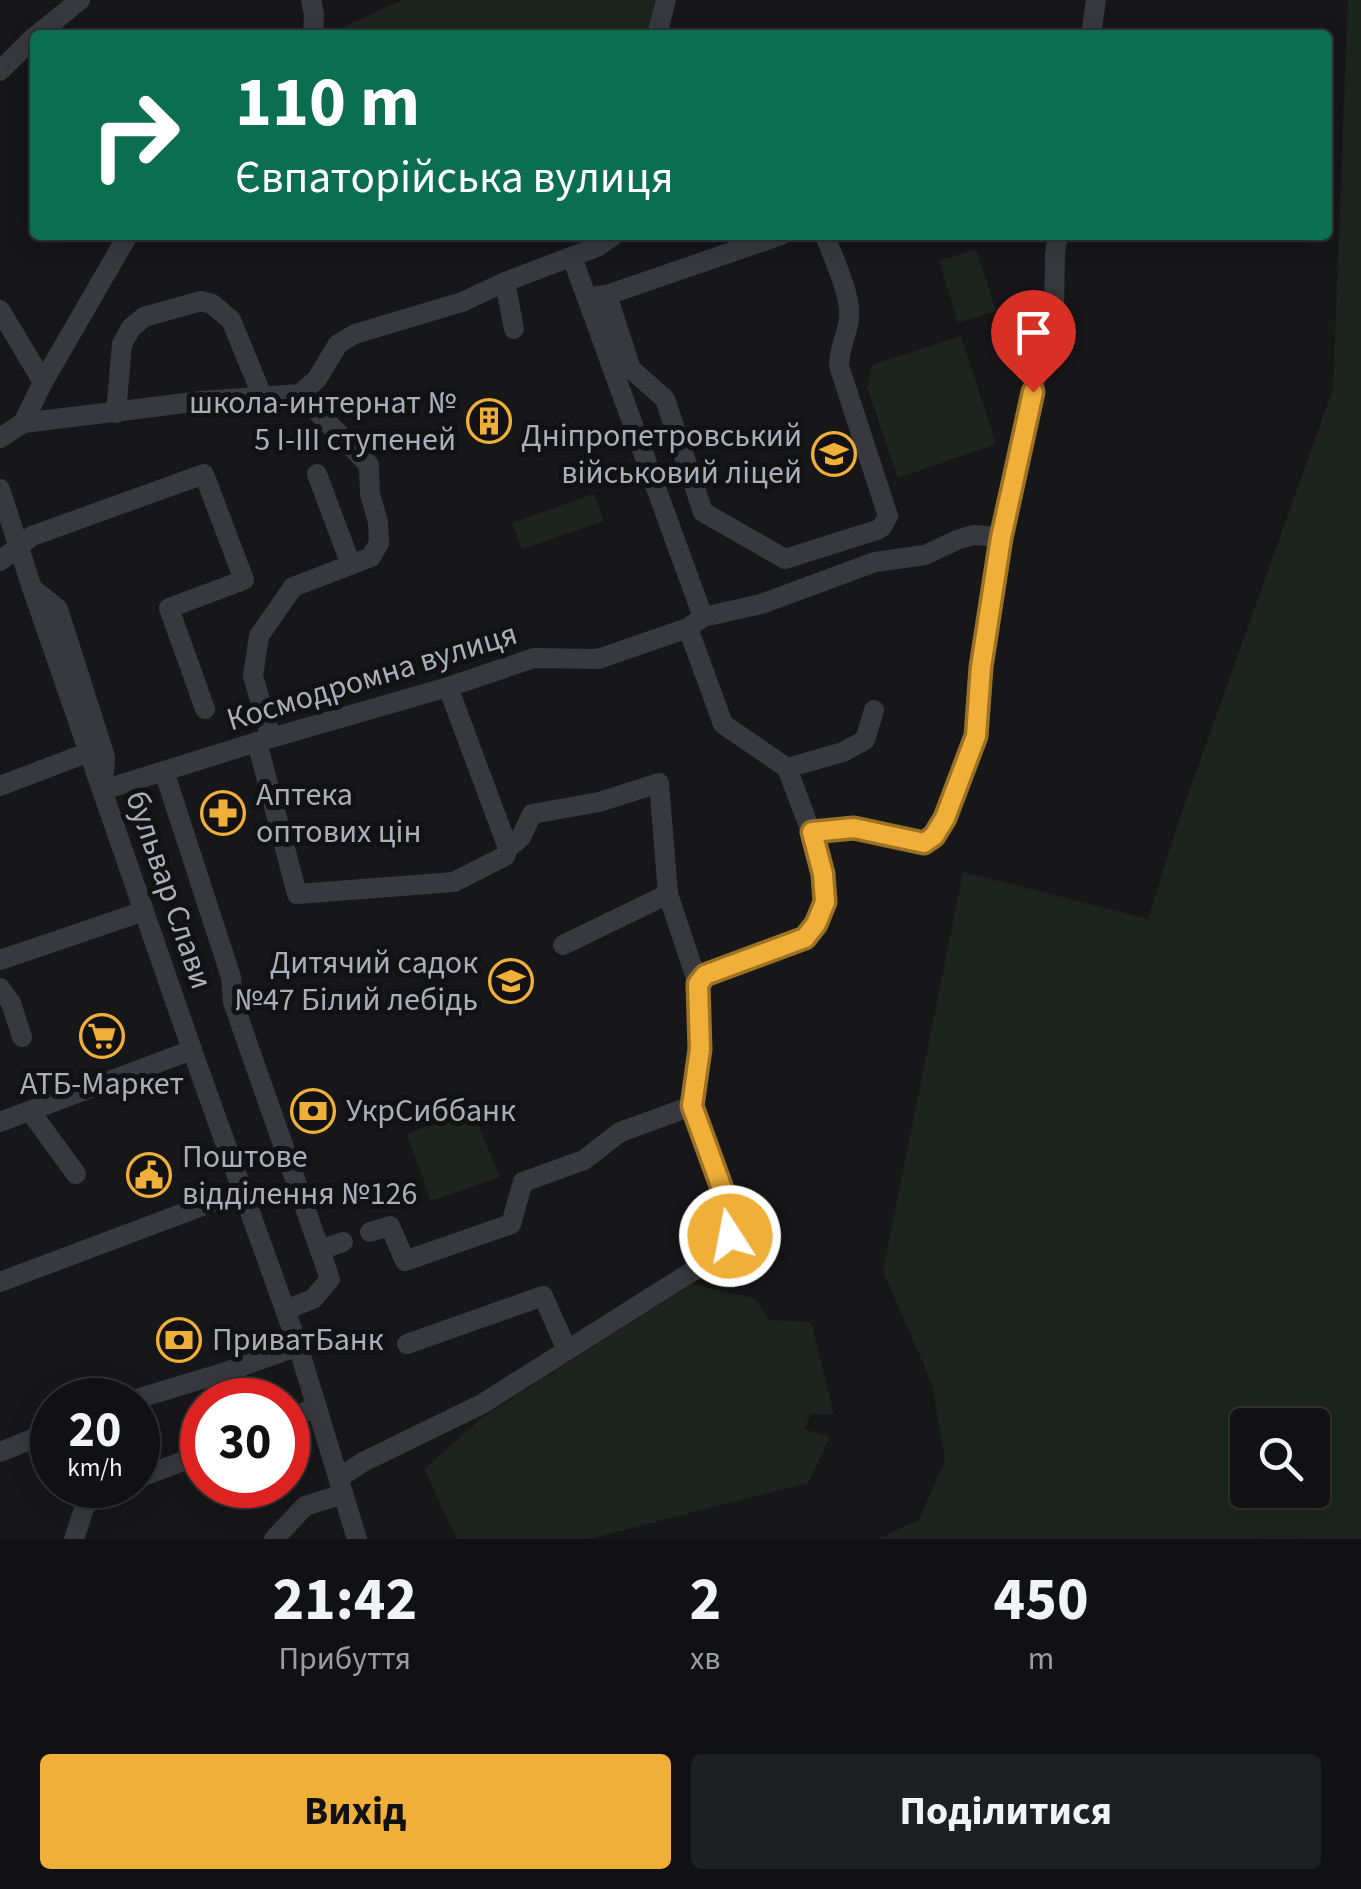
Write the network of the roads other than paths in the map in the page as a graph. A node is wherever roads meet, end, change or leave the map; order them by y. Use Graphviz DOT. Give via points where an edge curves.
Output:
graph roads {
  1 [pos="80,0"];
  2 [pos="311,0"];
  3 [pos="666,0"];
  4 [pos="1096,0"];
  5 [pos="43,30"];
  6 [pos="313,30"];
  7 [pos="659,30"];
  8 [pos="1091,30"];
  9 [pos="30,42"];
  10 [pos="0,71"];
  11 [pos="125,240"];
  12 [pos="607,240"];
  13 [pos="765,240"];
  14 [pos="827,240"];
  15 [pos="1057,240"];
  16 [pos="572,257"];
  17 [pos="505,282"];
  18 [pos="596,294"];
  19 [pos="0,310"];
  20 [pos="514,329"];
  21 [pos="43,382"];
  22 [pos="300,394"];
  23 [pos="263,398"];
  24 [pos="116,413"];
  25 [pos="22,423"];
  26 [pos="0,438"];
  27 [pos="317,474"];
  28 [pos="0,489"];
  29 [pos="1001,538"];
  30 [pos="18,548"];
  31 [pos="0,561"];
  32 [pos="351,564"];
  33 [pos="32,588"];
  34 [pos="696,623"];
  35 [pos="448,687"];
  36 [pos="205,709"];
  37 [pos="874,710"];
  38 [pos="264,740"];
  39 [pos="89,752"];
  40 [pos="787,768"];
  41 [pos="164,771"];
  42 [pos="0,786"];
  43 [pos="102,790"];
  44 [pos="812,832"];
  45 [pos="508,848"];
  46 [pos="668,894"];
  47 [pos="144,912"];
  48 [pos="564,945"];
  49 [pos="0,960"];
  50 [pos="698,984"];
  51 [pos="0,988"];
  52 [pos="22,1037"];
  53 [pos="192,1050"];
  54 [pos="692,1106"];
  55 [pos="30,1112"];
  56 [pos="0,1122"];
  57 [pos="76,1174"];
  58 [pos="242,1190"];
  59 [pos="370,1232"];
  60 [pos="343,1242"];
  61 [pos="320,1250"];
  62 [pos="0,1282"];
  63 [pos="285,1310"];
  64 [pos="407,1344"];
  65 [pos="298,1346"];
  66 [pos="567,1350"];
  67 [pos="160,1392"];
  68 [pos="317,1407"];
  69 [pos="310,1410"];
  70 [pos="30,1440"];
  71 [pos="0,1452"];
  72 [pos="341,1486"];
  73 [pos="84,1508"];
  74 [pos="74,1539"];
  75 [pos="274,1539"];
  76 [pos="357,1539"];
  1 -- 5 [label="street"];
  2 -- 6 [label="street"];
  3 -- 7 [label="street"];
  4 -- 8 [label="street"];
  9 -- 10 [label="street"];
  11 -- 21 [label="street"];
  12 -- 16 [label="street"];
  13 -- 18 [label="street"];
  14 -- 18 [label="street" via="849,304 839,366 888,516 877,530 786,559 703,512 664,400 631,369"];
  15 -- 29 [label="street" via="1054,309"];
  16 -- 17 [label="street"];
  16 -- 18 [label="street"];
  17 -- 20 [label="street"];
  17 -- 22 [label="street" via="355,334 338,344"];
  18 -- 34 [label="street"];
  19 -- 21 [label="street"];
  21 -- 25 [label="street"];
  22 -- 23 [label="street"];
  22 -- 32 [label="street" via="368,465 379,543 371,557"];
  23 -- 24 [label="street"];
  23 -- 24 [label="street" via="232,320 201,301 144,317 131,328 122,344"];
  24 -- 25 [label="street"];
  25 -- 26 [label="street"];
  27 -- 32 [label="street"];
  28 -- 30 [label="street, бульвар Слави"];
  29 -- 34 [label="street, Космодромна вулиця" via="973,535 925,555 875,562 762,595"];
  29 -- 44 [label="street" via="976,736 934,836 924,843 854,828"];
  30 -- 31 [label="street"];
  30 -- 33 [label="street, бульвар Слави"];
  30 -- 36 [label="street" via="32,536 204,474 244,580 168,608"];
  32 -- 38 [label="street" via="293,587 258,636 253,676"];
  33 -- 39 [label="street, бульвар Слави"];
  33 -- 43 [label="street" via="58,609 105,757"];
  34 -- 35 [label="street, Космодромна вулиця" via="598,659 534,658"];
  34 -- 40 [label="street" via="723,724"];
  35 -- 38 [label="street, Космодромна вулиця"];
  35 -- 45 [label="street"];
  37 -- 40 [label="street" via="865,740"];
  38 -- 41 [label="street, Космодромна вулиця"];
  38 -- 45 [label="street" via="297,894 454,882 505,856"];
  39 -- 42 [label="street"];
  39 -- 43 [label="street, бульвар Слави"];
  40 -- 44 [label="street"];
  41 -- 43 [label="street, Космодромна вулиця"];
  41 -- 61 [label="street" via="231,977 233,1002"];
  43 -- 47 [label="street, бульвар Слави"];
  44 -- 50 [label="street" via="825,902 816,924 805,938 705,975"];
  45 -- 46 [label="street" via="532,814 660,783"];
  46 -- 48 [label="street"];
  46 -- 50 [label="street"];
  47 -- 49 [label="street"];
  47 -- 53 [label="street, бульвар Слави"];
  50 -- 54 [label="street" via="700,1049"];
  51 -- 52 [label="street"];
  53 -- 55 [label="street"];
  53 -- 58 [label="street, бульвар Слави"];
  54 -- 59 [label="street" via="620,1132 584,1160 523,1182 511,1224 404,1261 390,1226"];
  54 -- 66 [label="street" via="732,1216 726,1246"];
  55 -- 56 [label="street"];
  55 -- 57 [label="street"];
  58 -- 62 [label="street"];
  58 -- 63 [label="street, бульвар Слави"];
  60 -- 61 [label="street"];
  61 -- 63 [label="street" via="330,1279 314,1298"];
  63 -- 65 [label="street, бульвар Слави"];
  64 -- 66 [label="street" via="542,1296"];
  65 -- 67 [label="street"];
  65 -- 68 [label="street, бульвар Слави"];
  66 -- 72 [label="street" via="482,1404 363,1462"];
  68 -- 69 [label="street"];
  68 -- 72 [label="street, бульвар Слави"];
  70 -- 71 [label="street"];
  72 -- 75 [label="street" via="305,1506"];
  72 -- 76 [label="street, бульвар Слави"];
  73 -- 74 [label="street"];
}
